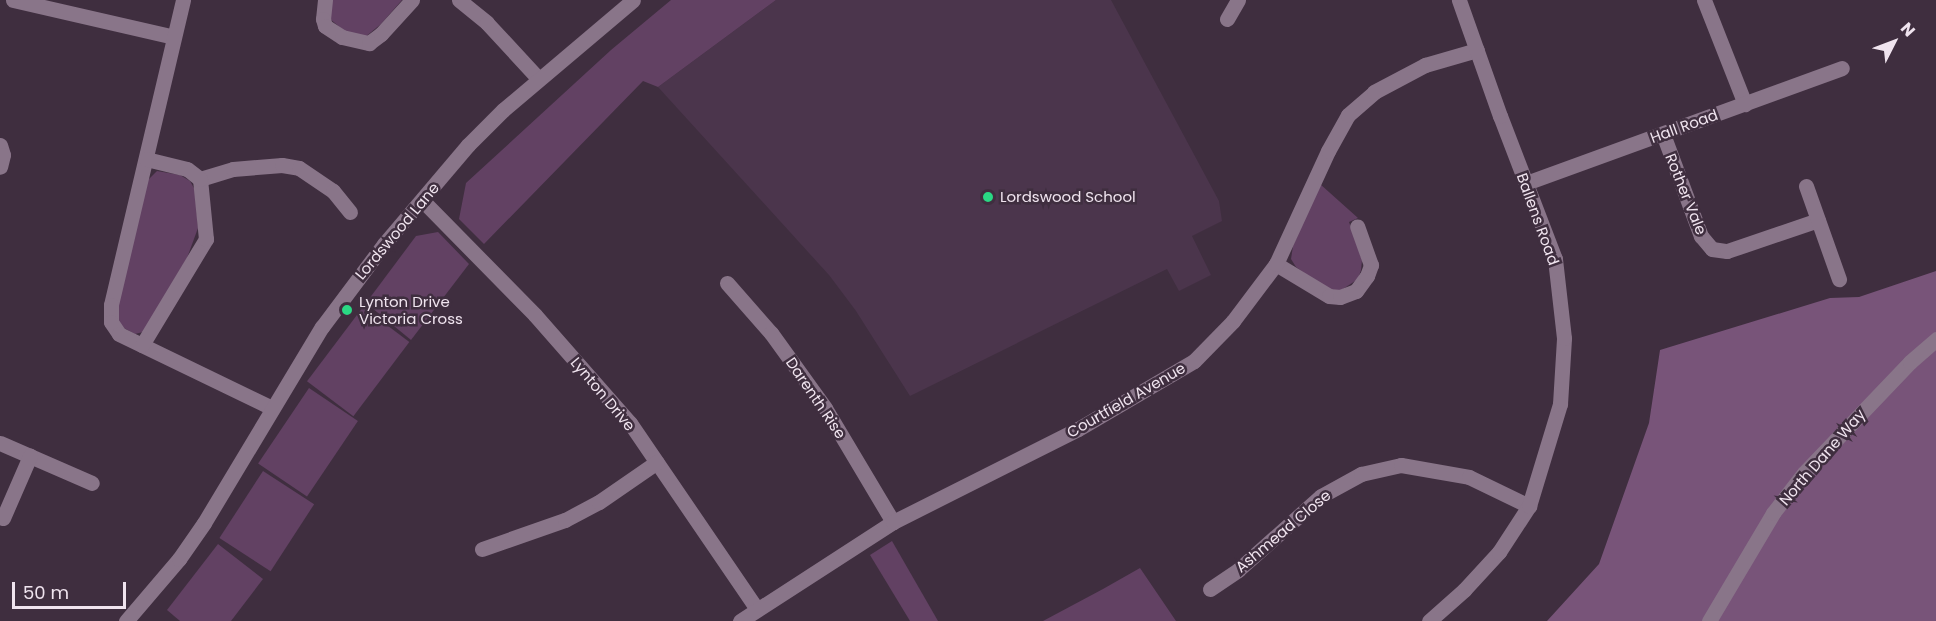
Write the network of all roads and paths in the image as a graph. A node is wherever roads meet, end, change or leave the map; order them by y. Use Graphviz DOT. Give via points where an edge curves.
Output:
graph roads {
  1 [pos="13,0"];
  2 [pos="183,0"];
  3 [pos="325,0"];
  4 [pos="412,0"];
  5 [pos="633,0"];
  6 [pos="1238,0"];
  7 [pos="1459,0"];
  8 [pos="1704,0"];
  9 [pos="466,2"];
  10 [pos="1227,19"];
  11 [pos="174,37"];
  12 [pos="1477,50"];
  13 [pos="1842,68"];
  14 [pos="538,78"];
  15 [pos="1745,104"];
  16 [pos="1663,134"];
  17 [pos="0,145"];
  18 [pos="146,159"];
  19 [pos="0,167"];
  20 [pos="200,179"];
  21 [pos="1526,183"];
  22 [pos="1806,186"];
  23 [pos="422,200"];
  24 [pos="350,212"];
  25 [pos="1818,220"];
  26 [pos="1357,226"];
  27 [pos="1276,264"];
  28 [pos="1839,279"];
  29 [pos="727,283"];
  30 [pos="1936,339"];
  31 [pos="142,345"];
  32 [pos="272,408"];
  33 [pos="0,442"];
  34 [pos="30,456"];
  35 [pos="657,462"];
  36 [pos="92,483"];
  37 [pos="1529,506"];
  38 [pos="3,518"];
  39 [pos="893,522"];
  40 [pos="482,549"];
  41 [pos="1210,589"];
  42 [pos="757,609"];
  43 [pos="126,621"];
  44 [pos="740,621"];
  45 [pos="1429,621"];
  46 [pos="1709,621"];
  1 -- 11 [label="street"];
  2 -- 11 [label="street"];
  3 -- 4 [label="street" via="325,26 342,37 369,43"];
  5 -- 14 [label="street, Lordswood Lane"];
  6 -- 10 [label="street"];
  7 -- 12 [label="street, Ballens Road"];
  8 -- 15 [label="street"];
  9 -- 14 [label="street"];
  11 -- 18 [label="street"];
  12 -- 21 [label="street, Ballens Road"];
  12 -- 27 [label="street, Courtfield Avenue" via="1425,65 1374,92 1348,115"];
  13 -- 15 [label="street, Hall Road"];
  14 -- 23 [label="street, Lordswood Lane" via="468,145"];
  15 -- 16 [label="street, Hall Road"];
  16 -- 21 [label="street, Hall Road"];
  16 -- 25 [label="street, Rother Vale" via="1701,236 1712,249 1727,251"];
  17 -- 19 [label="street"];
  18 -- 20 [label="street" via="187,169"];
  18 -- 31 [label="street" via="111,305 111,322 119,334"];
  20 -- 24 [label="street" via="233,169 282,165 299,168 333,191"];
  20 -- 31 [label="street" via="206,239"];
  21 -- 37 [label="street, Ballens Road" via="1555,259 1564,338 1560,404"];
  22 -- 25 [label="street"];
  23 -- 32 [label="street, Lordswood Lane" via="344,296"];
  23 -- 35 [label="street, Lynton Drive" via="535,315 630,423"];
  25 -- 28 [label="street"];
  26 -- 27 [label="street" via="1371,266 1362,284 1348,294 1329,296"];
  27 -- 39 [label="street, Courtfield Avenue" via="1233,321 1194,361 1078,429"];
  29 -- 39 [label="street, Darenth Rise" via="771,333 825,408"];
  30 -- 46 [label="street, North Dane Way" via="1804,473 1773,513"];
  31 -- 32 [label="street"];
  32 -- 43 [label="street, Lordswood Lane" via="204,523"];
  33 -- 34 [label="street"];
  34 -- 36 [label="street"];
  34 -- 38 [label="street"];
  35 -- 40 [label="street" via="565,520"];
  35 -- 42 [label="street, Lynton Drive"];
  37 -- 41 [label="street, Ashmead Close" via="1468,477 1401,465 1361,474 1321,496 1238,570"];
  37 -- 45 [label="street, Ballens Road" via="1498,552"];
  39 -- 42 [label="street, Courtfield Avenue"];
  42 -- 44 [label="street, Courtfield Avenue"];
}
